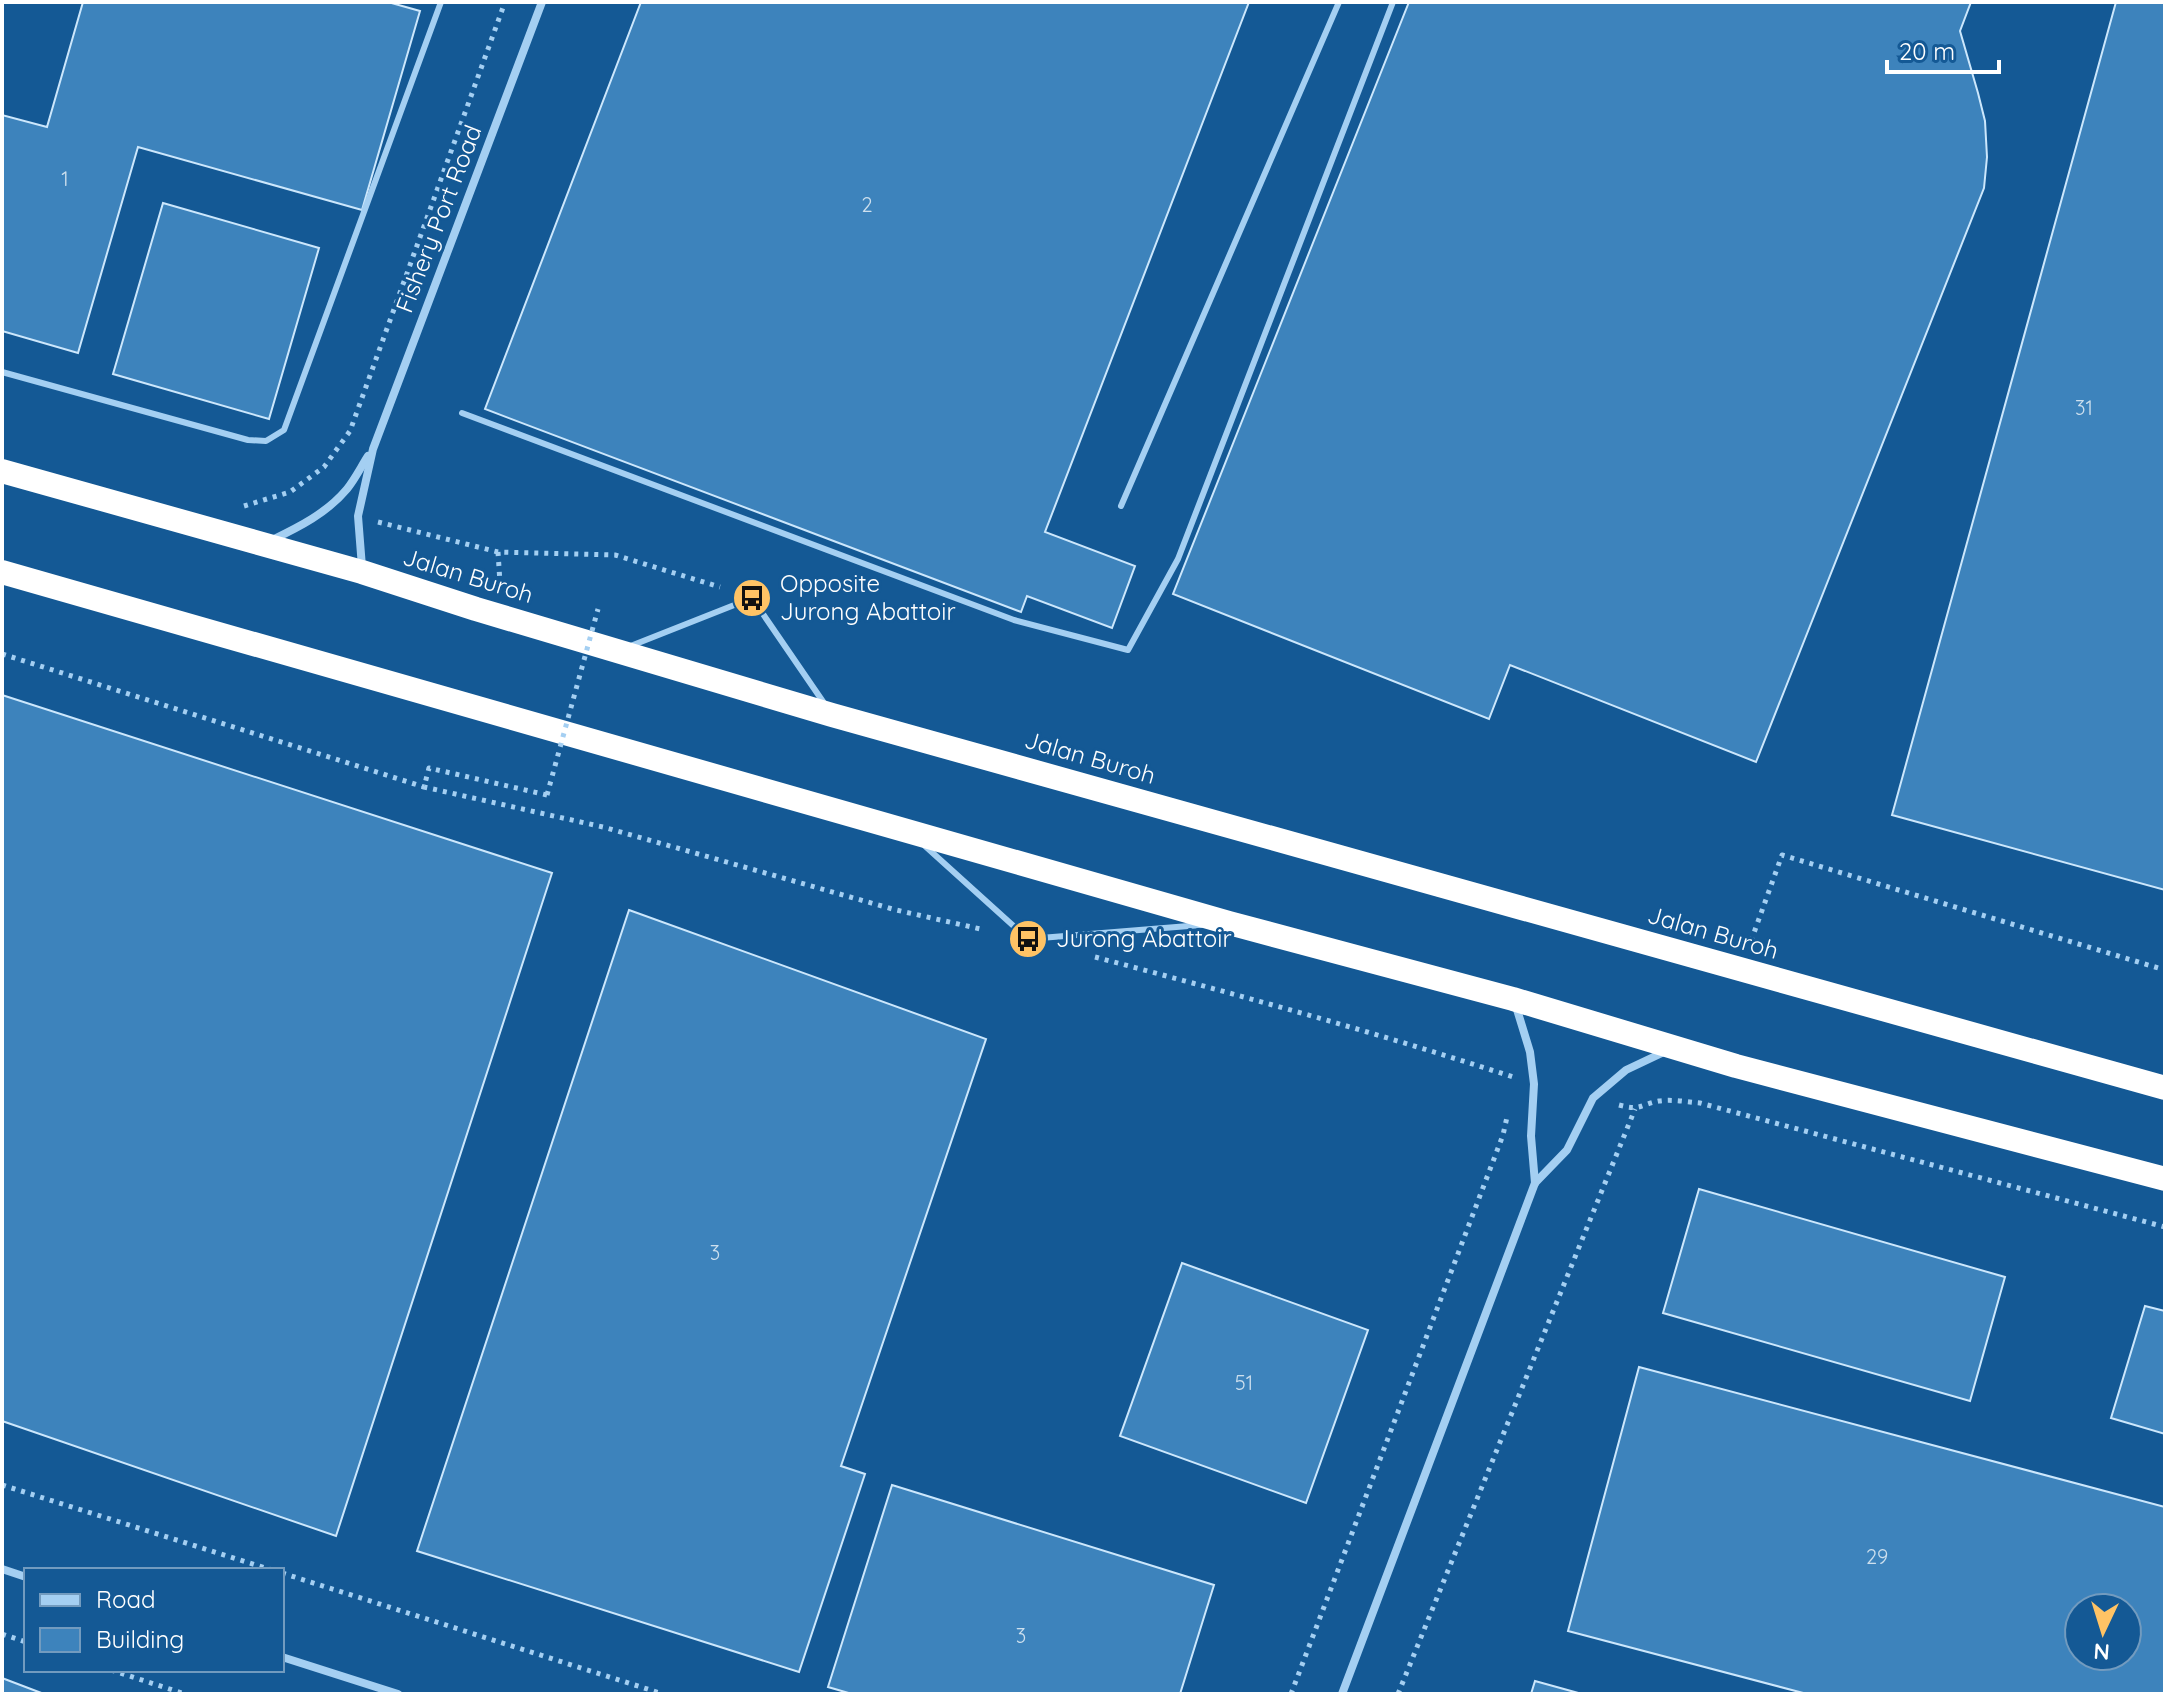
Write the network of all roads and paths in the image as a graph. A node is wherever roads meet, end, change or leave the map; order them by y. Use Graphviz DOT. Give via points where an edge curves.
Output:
graph roads {
  1 [pos="441,2"];
  2 [pos="505,2"];
  3 [pos="542,2"];
  4 [pos="1339,2"];
  5 [pos="1393,2"];
  6 [pos="2,372"];
  7 [pos="462,413"];
  8 [pos="373,449"];
  9 [pos="2,471"];
  10 [pos="1121,506"];
  11 [pos="358,516"];
  12 [pos="188,524"];
  13 [pos="262,545"];
  14 [pos="498,552"];
  15 [pos="2,572"];
  16 [pos="362,572"];
  17 [pos="499,582"];
  18 [pos="752,598"];
  19 [pos="598,609"];
  20 [pos="617,651"];
  21 [pos="2,654"];
  22 [pos="832,715"];
  23 [pos="429,768"];
  24 [pos="424,787"];
  25 [pos="910,832"];
  26 [pos="1229,923"];
  27 [pos="1741,969"];
  28 [pos="2165,970"];
  29 [pos="1513,999"];
  30 [pos="1672,1048"];
  31 [pos="1511,1076"];
  32 [pos="1510,1087"];
  33 [pos="2165,1088"];
  34 [pos="1508,1109"];
  35 [pos="2165,1179"];
  36 [pos="1535,1183"];
  37 [pos="2165,1227"];
  38 [pos="2,1485"];
  39 [pos="266,1568"];
  40 [pos="2,1569"];
  41 [pos="284,1574"];
  42 [pos="24,1576"];
  43 [pos="2,1634"];
  44 [pos="24,1641"];
  45 [pos="284,1658"];
  46 [pos="117,1672"];
  47 [pos="185,1694"];
  48 [pos="398,1694"];
  49 [pos="663,1694"];
  50 [pos="1291,1694"];
  51 [pos="1342,1694"];
  52 [pos="1398,1694"];
  1 -- 6 [label="lane" via="284,430 266,441 248,440"];
  2 -- 12 [label="path" via="350,431 324,467 290,492"];
  3 -- 8 [label="street, Fishery Port Road"];
  4 -- 10 [label="lane"];
  5 -- 7 [label="lane" via="1178,559 1128,650 1014,620"];
  8 -- 11 [label="street, Fishery Port Road"];
  8 -- 13 [label="street, Fishery Port Road" via="323,512"];
  9 -- 12 [label="highway, Jalan Buroh"];
  11 -- 14 [label="path"];
  11 -- 16 [label="street, Fishery Port Road"];
  12 -- 13 [label="highway, Jalan Buroh"];
  13 -- 16 [label="highway, Jalan Buroh"];
  14 -- 17 [label="path"];
  14 -- 18 [label="path" via="615,555"];
  15 -- 25 [label="highway"];
  16 -- 20 [label="highway, Jalan Buroh"];
  18 -- 20 [label="lane"];
  18 -- 22 [label="lane"];
  19 -- 23 [label="path, bridge" via="547,795"];
  20 -- 22 [label="highway, Jalan Buroh"];
  21 -- 24 [label="path"];
  22 -- 27 [label="highway, Jalan Buroh"];
  25 -- 26 [label="highway"];
  25 -- 26 [label="lane" via="1028,939"];
  26 -- 29 [label="highway"];
  27 -- 28 [label="path" via="1782,855"];
  27 -- 33 [label="highway, Jalan Buroh"];
  29 -- 30 [label="highway"];
  29 -- 36 [label="street" via="1534,1084"];
  30 -- 35 [label="highway"];
  30 -- 36 [label="street" via="1626,1070 1593,1098 1567,1150"];
  31 -- 32 [label="path"];
  34 -- 50 [label="path" via="1503,1135"];
  36 -- 51 [label="street"];
  37 -- 52 [label="path" via="1700,1103 1659,1101 1635,1109"];
  38 -- 39 [label="path"];
  40 -- 42 [label="street"];
  41 -- 49 [label="path"];
  43 -- 44 [label="path"];
  45 -- 48 [label="street"];
  46 -- 47 [label="path"];
}
